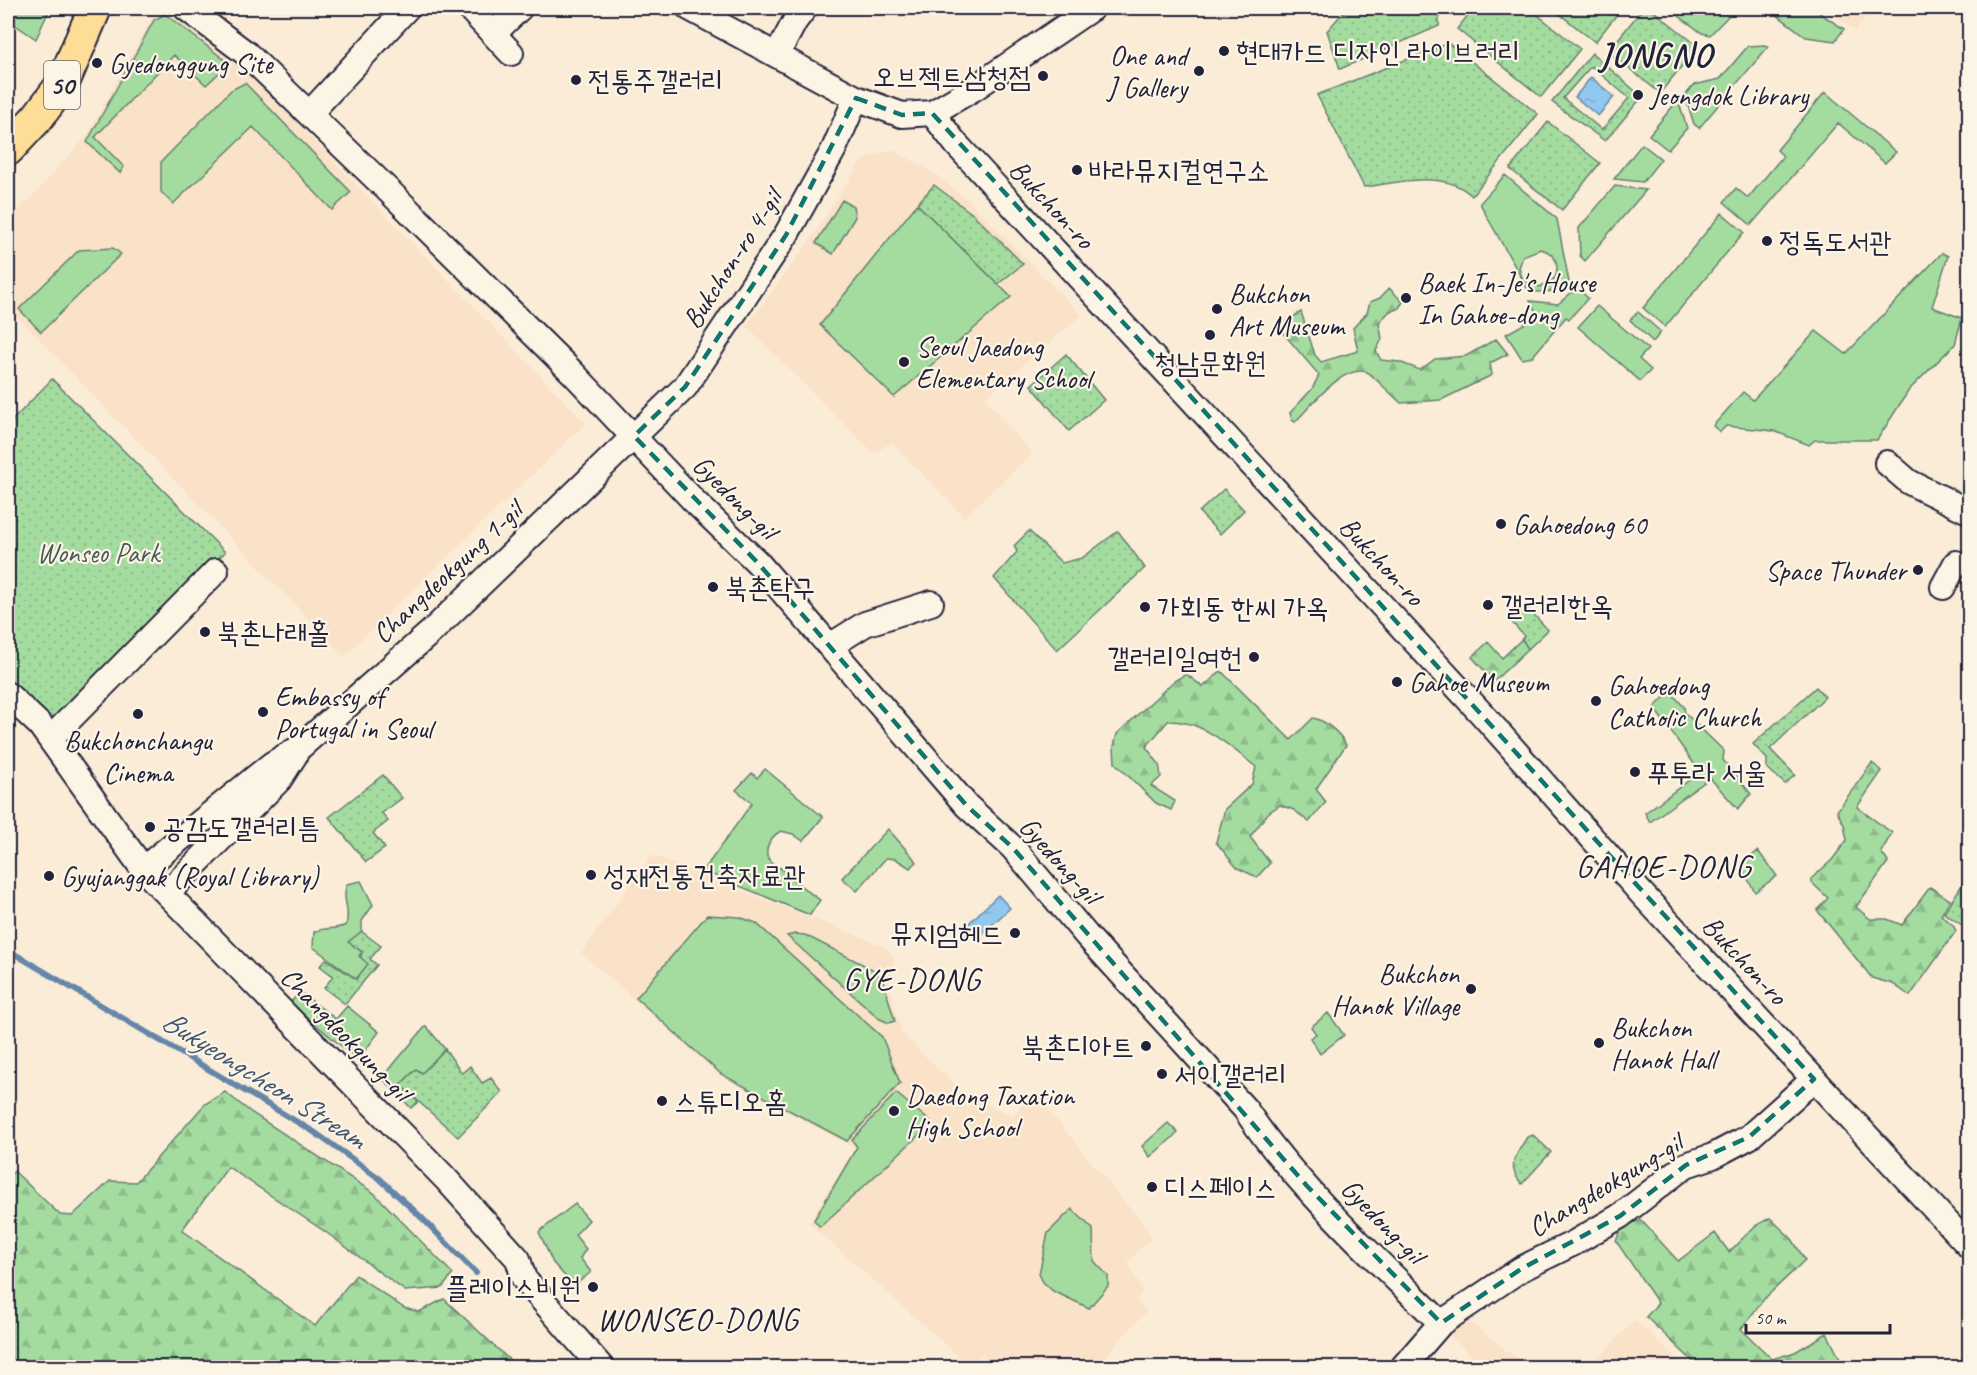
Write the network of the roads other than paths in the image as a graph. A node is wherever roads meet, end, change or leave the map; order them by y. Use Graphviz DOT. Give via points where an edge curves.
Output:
graph roads {
  1 [pos="95,8"];
  2 [pos="186,8"];
  3 [pos="407,8"];
  4 [pos="469,8"];
  5 [pos="520,8"];
  6 [pos="689,8"];
  7 [pos="806,8"];
  8 [pos="1092,8"];
  9 [pos="494,33"];
  10 [pos="511,53"];
  11 [pos="777,55"];
  12 [pos="856,98"];
  13 [pos="932,113"];
  14 [pos="309,114"];
  15 [pos="8,149"];
  16 [pos="634,436"];
  17 [pos="1887,463"];
  18 [pos="1970,512"];
  19 [pos="1956,563"];
  20 [pos="216,571"];
  21 [pos="1943,587"];
  22 [pos="931,603"];
  23 [pos="830,646"];
  24 [pos="8,695"];
  25 [pos="50,739"];
  26 [pos="299,748"];
  27 [pos="142,869"];
  28 [pos="167,894"];
  29 [pos="1814,1079"];
  30 [pos="1970,1247"];
  31 [pos="1442,1323"];
  32 [pos="602,1368"];
  33 [pos="1402,1368"];
  1 -- 15 [label="main road, 50" via="62,85"];
  2 -- 14 [label="street, Gyedong-gil" via="248,54"];
  3 -- 14 [label="street"];
  4 -- 9 [label="street"];
  5 -- 9 [label="street"];
  6 -- 11 [label="street"];
  7 -- 11 [label="street"];
  8 -- 13 [label="street"];
  9 -- 10 [label="street"];
  11 -- 12 [label="street"];
  12 -- 13 [label="street" via="902,115"];
  12 -- 16 [label="street, Bukchon-ro 4-gil" via="834,149 786,235 685,387"];
  13 -- 29 [label="street, Bukchon-ro" via="956,144"];
  14 -- 16 [label="street, Gyedong-gil"];
  16 -- 23 [label="street, Gyedong-gil" via="758,563"];
  16 -- 26 [label="street, Changdeokgung 1-gil" via="431,632"];
  17 -- 18 [label="street" via="1909,482"];
  19 -- 21 [label="street"];
  20 -- 25 [label="street"];
  22 -- 23 [label="street" via="865,624"];
  23 -- 31 [label="street, Gyedong-gil" via="967,806 1013,848 1128,983 1193,1050 1307,1186"];
  24 -- 25 [label="street, Changdeokgung-gil"];
  25 -- 27 [label="street, Changdeokgung-gil"];
  26 -- 27 [label="street, Changdeokgung 1-gil" via="272,764"];
  26 -- 28 [label="street, Changdeokgung 1-gil" via="279,780"];
  27 -- 28 [label="street, Changdeokgung-gil"];
  28 -- 32 [label="street, Changdeokgung-gil" via="445,1178 518,1259 524,1279"];
  29 -- 30 [label="street, Bukchon-ro"];
  29 -- 31 [label="street, Changdeokgung-gil" via="1749,1137 1713,1156 1686,1164 1620,1216 1521,1269"];
  31 -- 33 [label="street, Changdeokgung-gil"];
}
